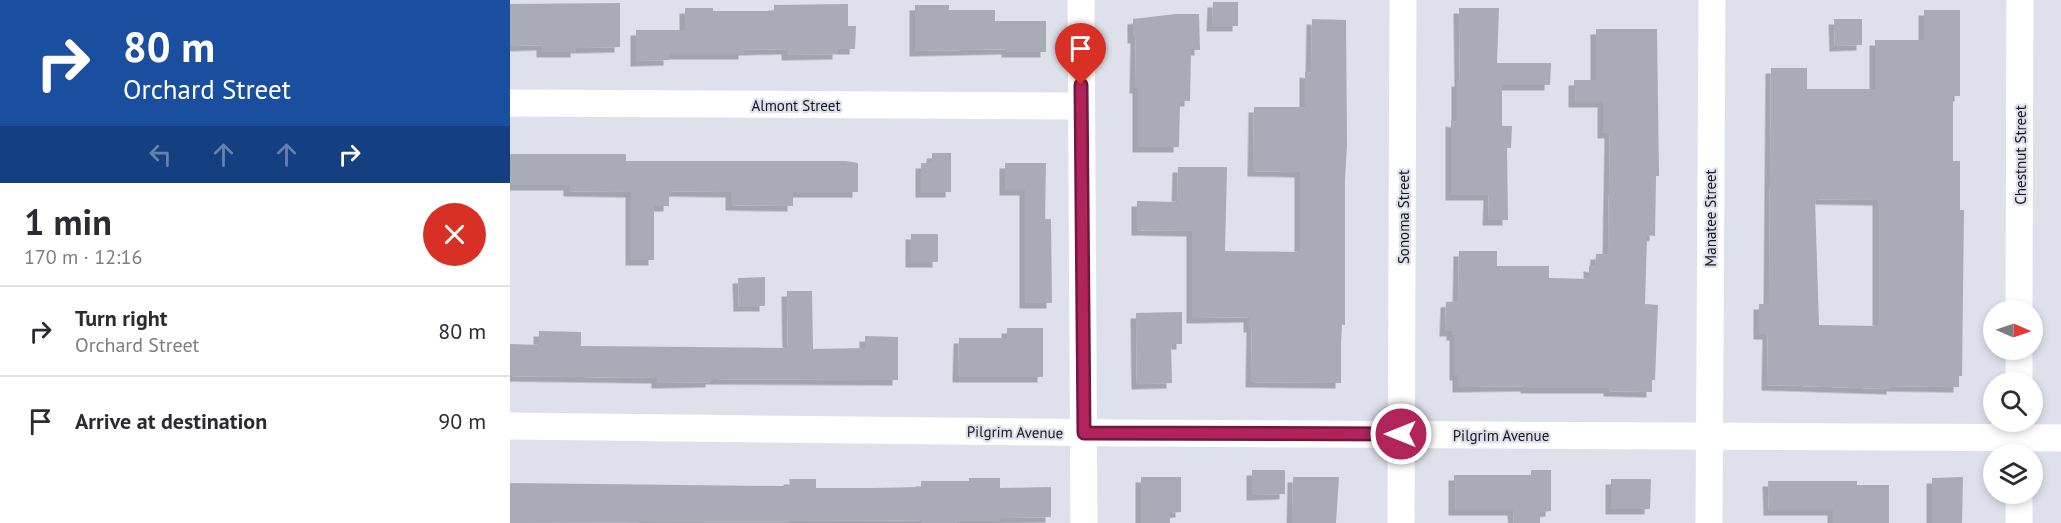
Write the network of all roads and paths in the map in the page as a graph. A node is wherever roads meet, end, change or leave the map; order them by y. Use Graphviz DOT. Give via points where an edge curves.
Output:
graph roads {
  1 [pos="1081,0"];
  2 [pos="1403,0"];
  3 [pos="1712,0"];
  4 [pos="2020,0"];
  5 [pos="510,103"];
  6 [pos="1081,106"];
  7 [pos="2019,300"];
  8 [pos="510,426"];
  9 [pos="1084,433"];
  10 [pos="1401,434"];
  11 [pos="1709,436"];
  12 [pos="2019,438"];
  13 [pos="2061,438"];
  14 [pos="2019,504"];
  15 [pos="1084,523"];
  16 [pos="1401,523"];
  17 [pos="1709,523"];
  18 [pos="2019,523"];
  1 -- 6 [label="street"];
  2 -- 10 [label="street, Sonoma Street"];
  3 -- 11 [label="street, Manatee Street"];
  4 -- 7 [label="street, Chestnut Street"];
  5 -- 6 [label="street, Almont Street"];
  6 -- 9 [label="street"];
  8 -- 9 [label="street, Pilgrim Avenue"];
  9 -- 10 [label="street, Pilgrim Avenue"];
  9 -- 15 [label="street"];
  10 -- 11 [label="street, Pilgrim Avenue"];
  10 -- 16 [label="street, Sonoma Street"];
  11 -- 12 [label="street, Pilgrim Avenue"];
  11 -- 17 [label="street, Manatee Street"];
  12 -- 13 [label="street, Pilgrim Avenue"];
  14 -- 18 [label="street"];
}
